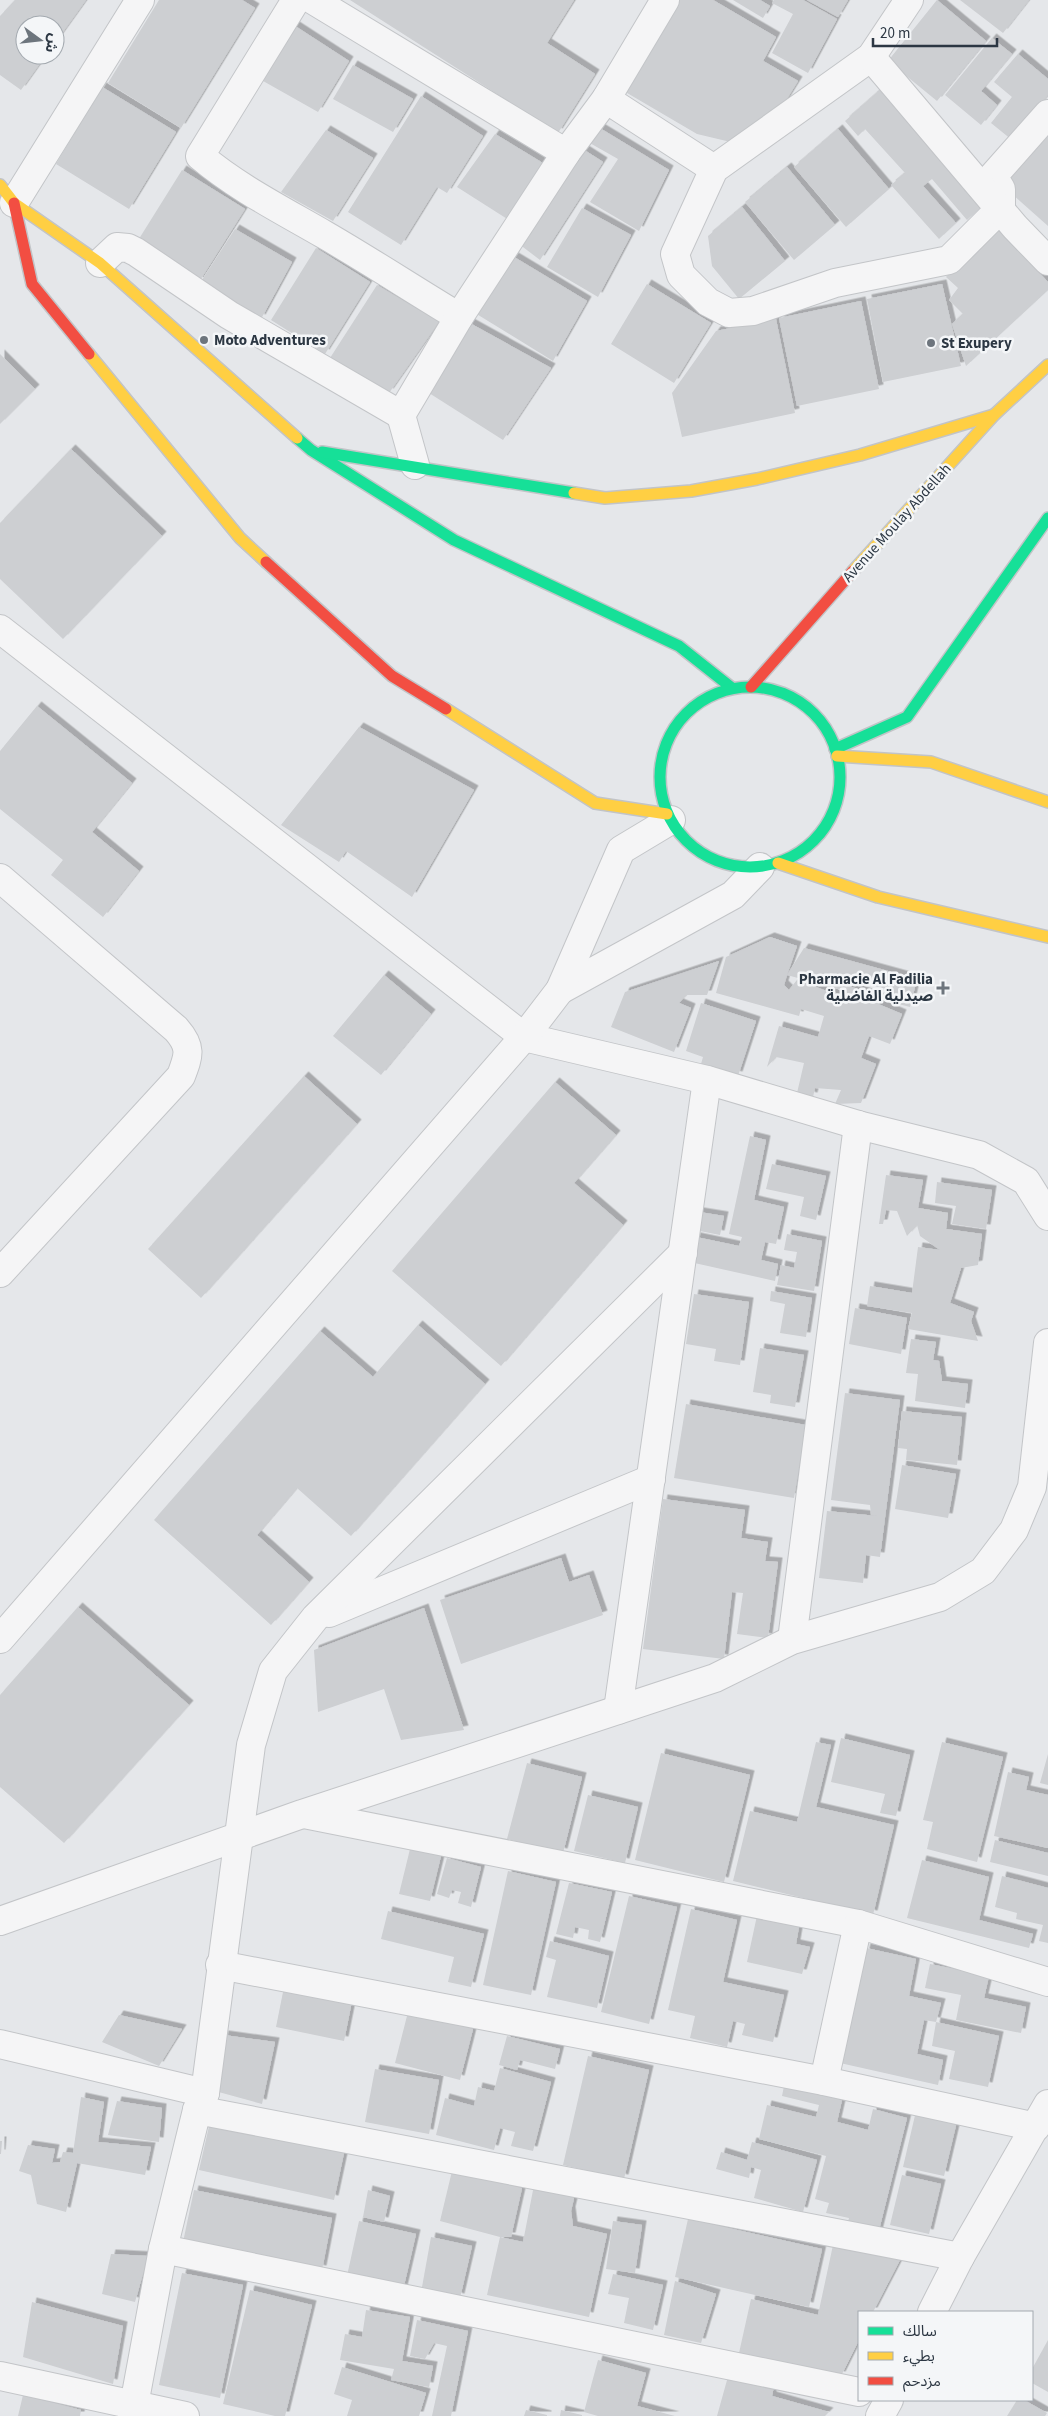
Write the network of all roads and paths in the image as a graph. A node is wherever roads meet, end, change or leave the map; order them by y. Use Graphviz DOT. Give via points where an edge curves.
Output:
graph roads {
  1 [pos="140,0"];
  2 [pos="296,0"];
  3 [pos="313,0"];
  4 [pos="665,0"];
  5 [pos="909,0"];
  6 [pos="871,57"];
  7 [pos="606,99"];
  8 [pos="1048,114"];
  9 [pos="566,153"];
  10 [pos="714,169"];
  11 [pos="7,194"];
  12 [pos="1001,208"];
  13 [pos="1048,261"];
  14 [pos="100,263"];
  15 [pos="459,318"];
  16 [pos="1048,365"];
  17 [pos="401,415"];
  18 [pos="994,415"];
  19 [pos="311,450"];
  20 [pos="415,465"];
  21 [pos="1047,523"];
  22 [pos="0,629"];
  23 [pos="751,687"];
  24 [pos="732,688"];
  25 [pos="836,752"];
  26 [pos="1048,802"];
  27 [pos="669,817"];
  28 [pos="769,865"];
  29 [pos="0,878"];
  30 [pos="1048,938"];
  31 [pos="560,990"];
  32 [pos="524,1037"];
  33 [pos="707,1080"];
  34 [pos="858,1125"];
  35 [pos="1048,1216"];
  36 [pos="683,1253"];
  37 [pos="0,1273"];
  38 [pos="1048,1343"];
  39 [pos="651,1479"];
  40 [pos="315,1618"];
  41 [pos="0,1639"];
  42 [pos="792,1640"];
  43 [pos="618,1710"];
  44 [pos="302,1814"];
  45 [pos="238,1837"];
  46 [pos="0,1921"];
  47 [pos="858,1924"];
  48 [pos="220,1965"];
  49 [pos="1048,1982"];
  50 [pos="0,2044"];
  51 [pos="824,2081"];
  52 [pos="201,2102"];
  53 [pos="1042,2116"];
  54 [pos="163,2249"];
  55 [pos="960,2256"];
  56 [pos="932,2311"];
  57 [pos="0,2376"];
  58 [pos="858,2392"];
  59 [pos="888,2401"];
  60 [pos="133,2410"];
  61 [pos="185,2416"];
  62 [pos="880,2416"];
  1 -- 11 [label="street"];
  2 -- 15 [label="street" via="200,156 264,202 326,235"];
  3 -- 9 [label="street"];
  4 -- 7 [label="street"];
  5 -- 6 [label="street"];
  6 -- 10 [label="street"];
  6 -- 12 [label="street"];
  7 -- 9 [label="street"];
  7 -- 10 [label="street"];
  8 -- 12 [label="street" via="993,176 1000,189"];
  9 -- 15 [label="street"];
  10 -- 12 [label="street" via="675,254 681,275 708,302 730,313 753,311 835,283 949,260"];
  11 -- 14 [label="main road"];
  11 -- 27 [label="main road" via="32,284 240,538 392,676 595,803"];
  12 -- 13 [label="street"];
  14 -- 17 [label="street" via="117,247 136,252 237,320"];
  14 -- 19 [label="main road"];
  15 -- 17 [label="street"];
  16 -- 18 [label="main road, Avenue Moulay Abdellah"];
  17 -- 20 [label="street"];
  18 -- 20 [label="main road" via="860,455 691,491 605,498"];
  18 -- 23 [label="main road, Avenue Moulay Abdellah"];
  19 -- 20 [label="main road"];
  19 -- 24 [label="main road" via="454,540 679,646"];
  21 -- 25 [label="main road" via="907,717"];
  22 -- 32 [label="street"];
  23 -- 24 [label="main road"];
  23 -- 25 [label="main road" via="771,689 806,706 820,720"];
  24 -- 27 [label="main road" via="712,694 693,707 677,724 666,745 660,768 661,791"];
  25 -- 26 [label="main road" via="931,762"];
  25 -- 28 [label="main road" via="840,775 838,794 823,829 796,855"];
  27 -- 28 [label="main road" via="689,844 705,856 722,864 741,867"];
  27 -- 31 [label="street" via="621,850"];
  28 -- 30 [label="main road" via="878,897"];
  28 -- 31 [label="street" via="733,895"];
  29 -- 37 [label="street" via="176,1029 186,1040 188,1056 181,1076"];
  31 -- 32 [label="street"];
  32 -- 33 [label="street"];
  32 -- 41 [label="street"];
  33 -- 34 [label="street"];
  33 -- 36 [label="street"];
  34 -- 35 [label="street" via="980,1154 1026,1180"];
  34 -- 42 [label="street"];
  36 -- 39 [label="street"];
  36 -- 40 [label="street"];
  38 -- 42 [label="street" via="1032,1487 1014,1530 983,1571 940,1597"];
  39 -- 40 [label="street"];
  39 -- 43 [label="street"];
  40 -- 45 [label="street" via="273,1670 250,1745"];
  42 -- 43 [label="street" via="715,1678"];
  43 -- 44 [label="street"];
  44 -- 45 [label="street"];
  44 -- 47 [label="street"];
  45 -- 46 [label="street"];
  45 -- 48 [label="street"];
  47 -- 49 [label="street"];
  47 -- 51 [label="street"];
  48 -- 51 [label="street"];
  48 -- 52 [label="street"];
  50 -- 52 [label="street"];
  51 -- 53 [label="street"];
  52 -- 54 [label="street"];
  52 -- 55 [label="street"];
  53 -- 55 [label="street"];
  54 -- 58 [label="street"];
  54 -- 60 [label="street"];
  55 -- 56 [label="street"];
  57 -- 60 [label="street"];
  59 -- 62 [label="street"];
  60 -- 61 [label="street"];
}
